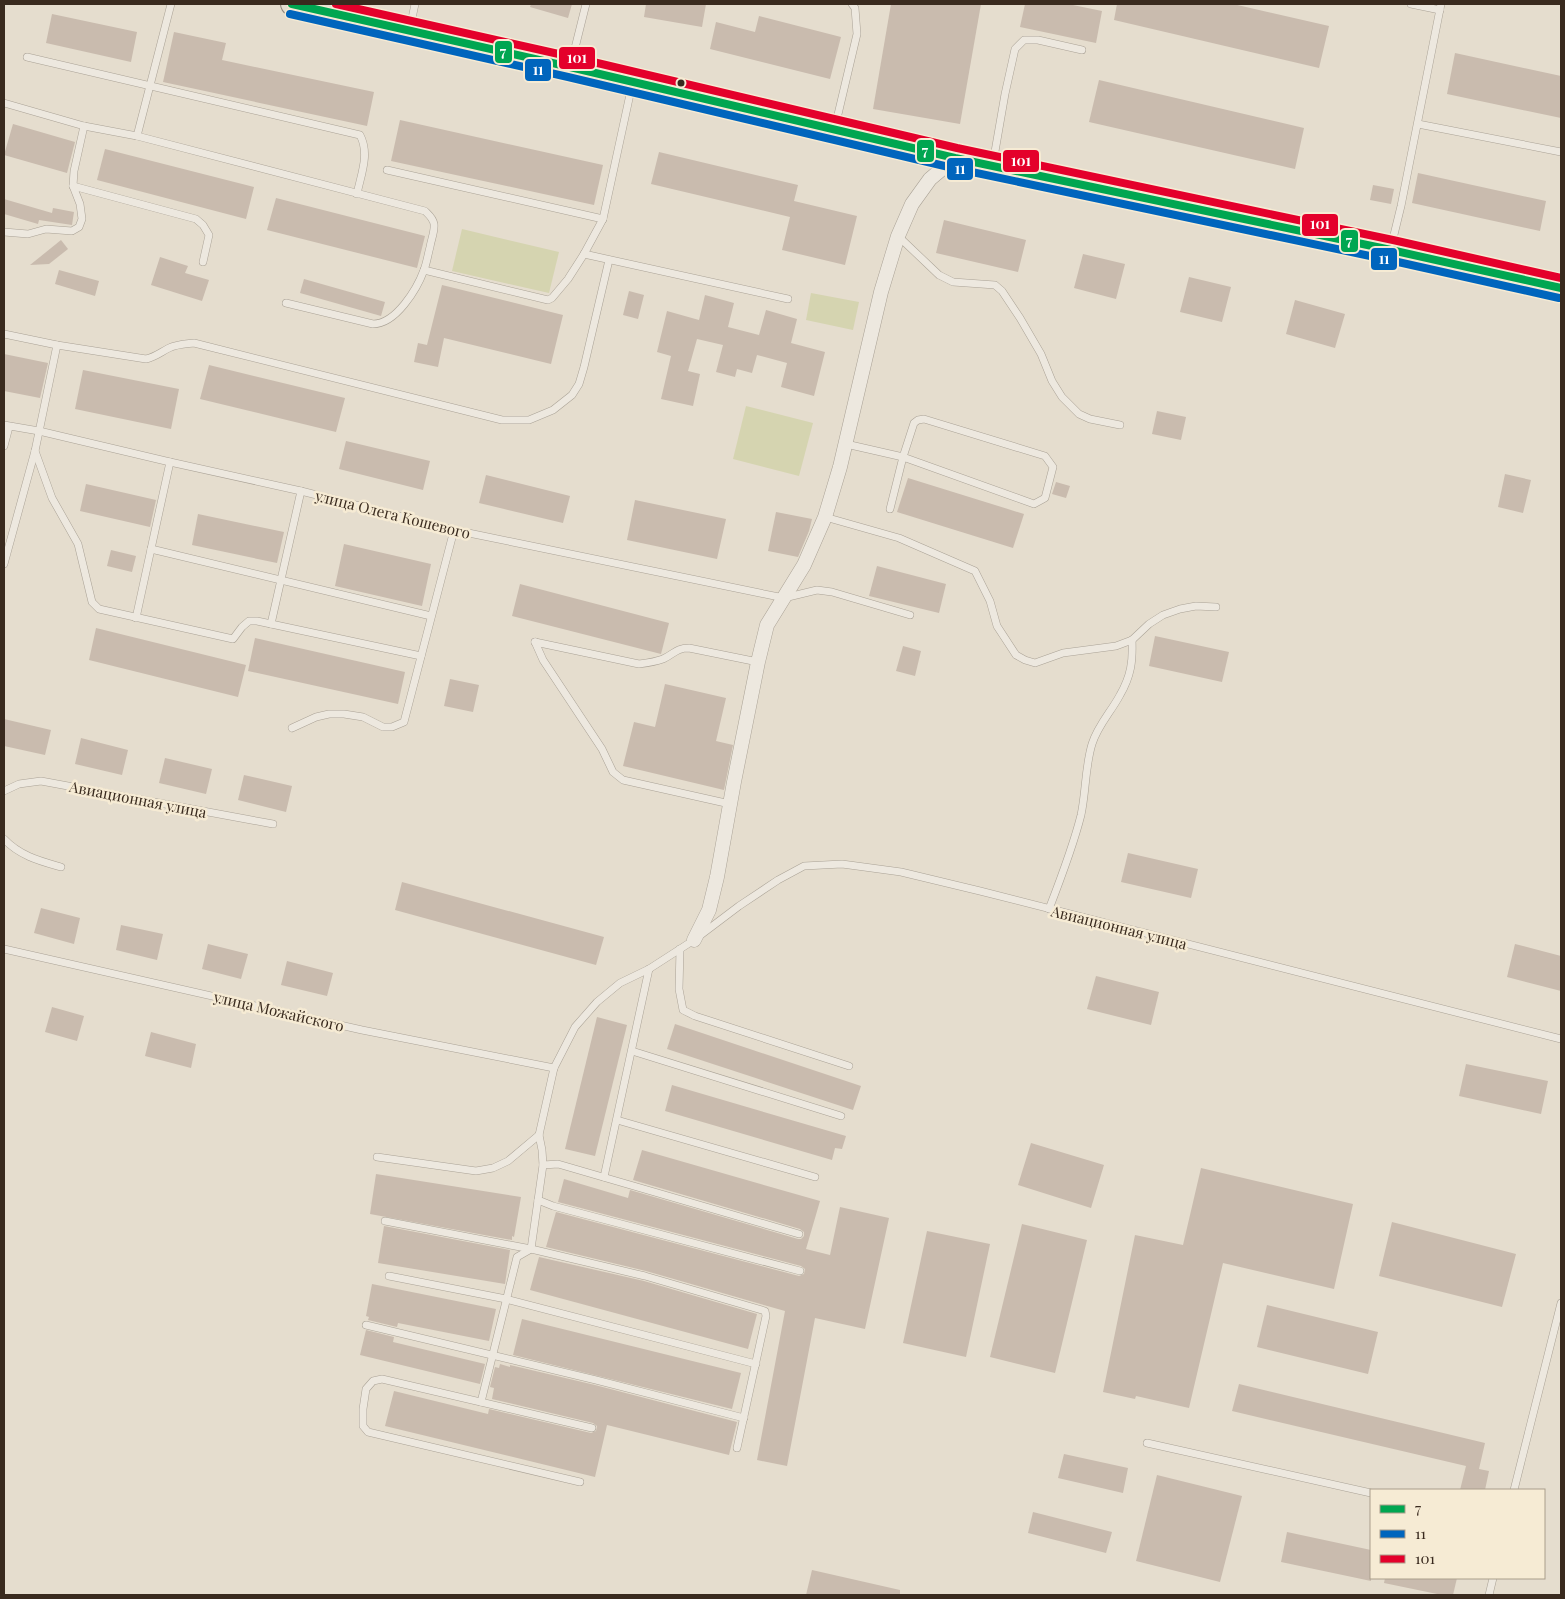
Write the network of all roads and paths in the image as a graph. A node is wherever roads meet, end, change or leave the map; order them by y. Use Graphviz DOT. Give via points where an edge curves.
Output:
graph roads {
  1 [pos="170,4"];
  2 [pos="292,4"];
  3 [pos="415,4"];
  4 [pos="586,4"];
  5 [pos="852,4"];
  6 [pos="1411,4"];
  7 [pos="1440,7"];
  8 [pos="409,31"];
  9 [pos="1082,50"];
  10 [pos="27,57"];
  11 [pos="570,67"];
  12 [pos="633,82"];
  13 [pos="150,86"];
  14 [pos="4,103"];
  15 [pos="1418,124"];
  16 [pos="84,126"];
  17 [pos="834,130"];
  18 [pos="137,136"];
  19 [pos="1561,152"];
  20 [pos="955,158"];
  21 [pos="992,166"];
  22 [pos="387,170"];
  23 [pos="73,186"];
  24 [pos="357,194"];
  25 [pos="603,219"];
  26 [pos="4,232"];
  27 [pos="898,236"];
  28 [pos="1391,250"];
  29 [pos="584,254"];
  30 [pos="609,260"];
  31 [pos="203,262"];
  32 [pos="424,270"];
  33 [pos="1561,288"];
  34 [pos="788,299"];
  35 [pos="286,303"];
  36 [pos="4,334"];
  37 [pos="57,345"];
  38 [pos="1120,425"];
  39 [pos="6,426"];
  40 [pos="39,431"];
  41 [pos="846,444"];
  42 [pos="4,446"];
  43 [pos="36,451"];
  44 [pos="903,457"];
  45 [pos="170,462"];
  46 [pos="301,491"];
  47 [pos="890,509"];
  48 [pos="825,517"];
  49 [pos="454,530"];
  50 [pos="151,549"];
  51 [pos="4,564"];
  52 [pos="281,580"];
  53 [pos="784,598"];
  54 [pos="1216,607"];
  55 [pos="910,615"];
  56 [pos="430,616"];
  57 [pos="136,618"];
  58 [pos="271,624"];
  59 [pos="1132,640"];
  60 [pos="421,656"];
  61 [pos="758,662"];
  62 [pos="292,728"];
  63 [pos="4,791"];
  64 [pos="730,804"];
  65 [pos="273,824"];
  66 [pos="4,839"];
  67 [pos="61,867"];
  68 [pos="1049,909"];
  69 [pos="694,940"];
  70 [pos="4,950"];
  71 [pos="680,950"];
  72 [pos="649,969"];
  73 [pos="1561,1039"];
  74 [pos="632,1050"];
  75 [pos="849,1066"];
  76 [pos="554,1068"];
  77 [pos="841,1116"];
  78 [pos="617,1120"];
  79 [pos="539,1135"];
  80 [pos="378,1157"];
  81 [pos="542,1164"];
  82 [pos="604,1177"];
  83 [pos="815,1177"];
  84 [pos="538,1200"];
  85 [pos="384,1221"];
  86 [pos="799,1234"];
  87 [pos="530,1249"];
  88 [pos="800,1271"];
  89 [pos="389,1276"];
  90 [pos="506,1299"];
  91 [pos="1561,1302"];
  92 [pos="366,1325"];
  93 [pos="493,1356"];
  94 [pos="756,1364"];
  95 [pos="481,1402"];
  96 [pos="744,1418"];
  97 [pos="592,1428"];
  98 [pos="1147,1442"];
  99 [pos="737,1448"];
  100 [pos="580,1482"];
  101 [pos="1514,1489"];
  102 [pos="1370,1494"];
  103 [pos="1493,1579"];
  104 [pos="1489,1595"];
  1 -- 13 [label="lane"];
  2 -- 8 [label="main road"];
  3 -- 8 [label="lane"];
  4 -- 11 [label="lane"];
  5 -- 17 [label="lane" via="857,34"];
  6 -- 7 [label="lane"];
  7 -- 15 [label="lane"];
  8 -- 11 [label="main road"];
  9 -- 21 [label="lane" via="1038,40 1024,40 1015,49"];
  10 -- 13 [label="lane"];
  11 -- 12 [label="main road"];
  12 -- 17 [label="main road"];
  12 -- 25 [label="lane"];
  13 -- 18 [label="lane"];
  13 -- 24 [label="lane" via="360,135 365,144 365,156"];
  14 -- 16 [label="lane"];
  15 -- 19 [label="lane"];
  15 -- 28 [label="lane"];
  16 -- 18 [label="lane"];
  16 -- 23 [label="lane"];
  17 -- 20 [label="main road"];
  18 -- 24 [label="lane"];
  20 -- 21 [label="main road"];
  20 -- 27 [label="street" via="930,179 912,204"];
  21 -- 28 [label="main road"];
  22 -- 25 [label="lane"];
  23 -- 26 [label="lane" via="80,204 82,219 79,227 72,231 46,229 28,234"];
  23 -- 31 [label="lane" via="196,219 209,235"];
  24 -- 32 [label="lane" via="430,215 434,230"];
  25 -- 29 [label="lane"];
  27 -- 38 [label="lane" via="939,275 953,282 995,285 1029,332 1062,397 1079,414"];
  27 -- 41 [label="street" via="881,292"];
  28 -- 33 [label="main road"];
  29 -- 30 [label="lane"];
  29 -- 32 [label="lane" via="568,279 548,300"];
  30 -- 34 [label="lane"];
  30 -- 37 [label="lane" via="579,384 572,395 553,410 529,420 502,420 194,343 168,348 146,359"];
  32 -- 35 [label="lane" via="401,310 379,324"];
  36 -- 37 [label="lane"];
  37 -- 40 [label="lane"];
  39 -- 40 [label="lane, улица Олега Кошевого"];
  39 -- 42 [label="lane"];
  40 -- 43 [label="lane"];
  40 -- 45 [label="lane, улица Олега Кошевого"];
  41 -- 44 [label="lane"];
  41 -- 48 [label="street"];
  43 -- 51 [label="lane"];
  43 -- 57 [label="lane" via="52,498 78,544 92,602 99,609"];
  44 -- 44 [label="lane" via="1034,504 1045,498 1053,467 1045,456 924,419 914,423"];
  44 -- 47 [label="lane"];
  45 -- 46 [label="lane, улица Олега Кошевого"];
  45 -- 50 [label="lane"];
  46 -- 49 [label="lane, улица Олега Кошевого"];
  46 -- 52 [label="lane"];
  48 -- 53 [label="street" via="804,565"];
  48 -- 59 [label="lane" via="899,538 975,571 990,601 997,626 1016,655 1025,660 1035,663 1063,653 1116,646"];
  49 -- 53 [label="lane, улица Олега Кошевого"];
  49 -- 56 [label="lane"];
  50 -- 52 [label="lane"];
  50 -- 57 [label="lane"];
  52 -- 56 [label="lane"];
  52 -- 58 [label="lane"];
  53 -- 55 [label="lane" via="817,590 832,592"];
  53 -- 61 [label="street" via="768,625"];
  54 -- 59 [label="lane" via="1196,606 1163,615"];
  56 -- 60 [label="lane"];
  57 -- 58 [label="lane" via="233,639 249,621"];
  58 -- 60 [label="lane"];
  59 -- 68 [label="lane" via="1130,673 1092,742 1081,814"];
  60 -- 62 [label="lane" via="404,722 383,727 363,717 329,714"];
  61 -- 64 [label="street"];
  61 -- 64 [label="lane" via="681,648 664,658 639,664 535,642 613,772 623,780"];
  63 -- 65 [label="lane, Авиационная улица" via="19,784 41,781"];
  64 -- 69 [label="street" via="713,893"];
  66 -- 67 [label="lane" via="16,851"];
  68 -- 69 [label="lane, Авиационная улица" via="901,872 842,864 804,866 739,906"];
  68 -- 73 [label="lane, Авиационная улица"];
  69 -- 71 [label="lane, Авиационная улица"];
  70 -- 76 [label="lane, улица Можайского" via="362,1030"];
  71 -- 72 [label="lane, Авиационная улица"];
  71 -- 75 [label="lane" via="679,989 683,1010"];
  72 -- 74 [label="lane"];
  72 -- 76 [label="lane, Авиационная улица" via="620,983 598,1002 575,1027"];
  74 -- 77 [label="lane"];
  74 -- 78 [label="lane"];
  76 -- 79 [label="lane, Авиационная улица"];
  78 -- 82 [label="lane"];
  78 -- 83 [label="lane"];
  79 -- 80 [label="lane" via="508,1161 476,1171"];
  79 -- 81 [label="lane, Авиационная улица"];
  81 -- 82 [label="lane" via="558,1164"];
  81 -- 84 [label="lane, Авиационная улица"];
  82 -- 86 [label="lane"];
  84 -- 87 [label="lane, Авиационная улица"];
  84 -- 88 [label="lane"];
  85 -- 87 [label="lane"];
  87 -- 90 [label="lane" via="517,1258"];
  87 -- 94 [label="lane" via="644,1276 764,1311 766,1316"];
  89 -- 90 [label="lane"];
  90 -- 93 [label="lane"];
  90 -- 94 [label="lane"];
  91 -- 101 [label="lane"];
  92 -- 93 [label="lane"];
  93 -- 95 [label="lane"];
  93 -- 96 [label="lane"];
  94 -- 96 [label="lane"];
  95 -- 97 [label="lane"];
  95 -- 100 [label="lane" via="382,1379 373,1381 366,1390 363,1426 368,1432"];
  96 -- 99 [label="lane"];
  98 -- 102 [label="lane"];
  103 -- 104 [label="lane"];
}
